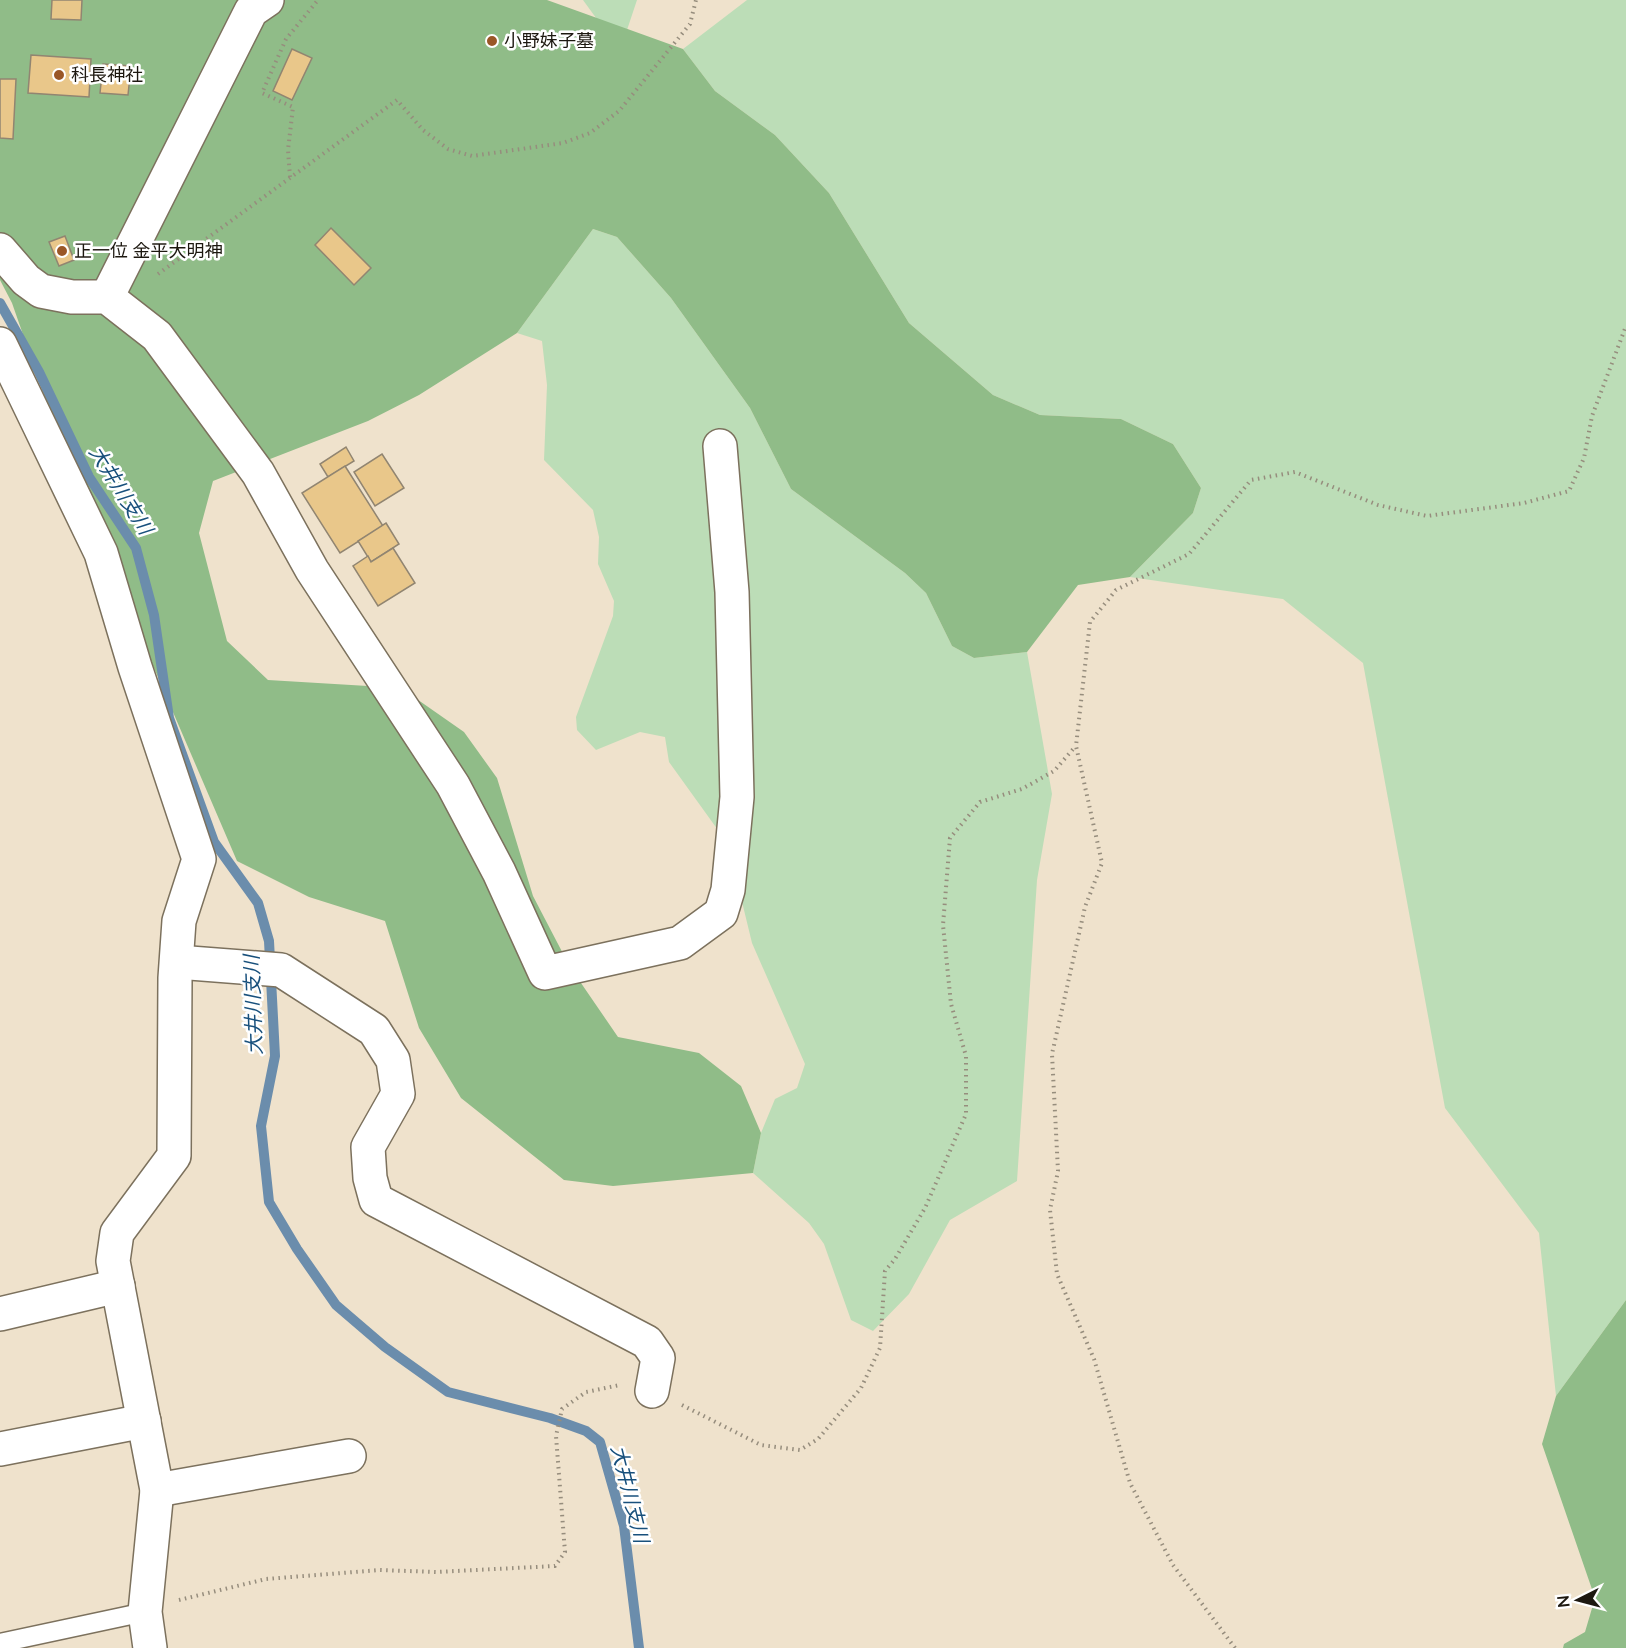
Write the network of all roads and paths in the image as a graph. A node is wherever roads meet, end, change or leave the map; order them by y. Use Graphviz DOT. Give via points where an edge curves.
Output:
graph roads {
  1 [pos="267,0"];
  2 [pos="318,0"];
  3 [pos="696,0"];
  4 [pos="290,177"];
  5 [pos="0,250"];
  6 [pos="156,275"];
  7 [pos="107,297"];
  8 [pos="1626,326"];
  9 [pos="0,344"];
  10 [pos="720,446"];
  11 [pos="1076,747"];
  12 [pos="177,962"];
  13 [pos="118,1286"];
  14 [pos="0,1314"];
  15 [pos="652,1391"];
  16 [pos="144,1421"];
  17 [pos="0,1449"];
  18 [pos="349,1456"];
  19 [pos="157,1490"];
  20 [pos="144,1612"];
  21 [pos="0,1643"];
  22 [pos="150,1648"];
  23 [pos="1235,1648"];
  1 -- 7 [label="street" via="251,10"];
  2 -- 4 [label="path" via="286,39 262,93 293,107 288,150"];
  3 -- 4 [label="path" via="690,24 646,80 619,111 590,133 563,143 472,156 448,149 423,130 397,100"];
  4 -- 6 [label="path"];
  5 -- 7 [label="street" via="41,291 72,297"];
  7 -- 10 [label="street" via="157,336 258,472 312,570 453,785 499,872 545,973 680,943 721,913 728,890 737,797 732,592"];
  8 -- 11 [label="path" via="1592,416 1584,458 1569,492 1524,503 1427,516 1378,505 1295,472 1251,480 1189,554 1116,590 1090,622"];
  9 -- 12 [label="street" via="101,553 199,859 179,921"];
  11 -- 15 [label="path" via="1054,771 1022,789 980,802 950,838 943,925 951,1004 966,1056 966,1114 925,1208 885,1271 880,1348 861,1388 818,1439 800,1450 761,1445"];
  11 -- 23 [label="path" via="1102,863 1085,907 1052,1054 1058,1171 1050,1210 1057,1274 1094,1359 1130,1483 1173,1565"];
  12 -- 13 [label="street" via="174,1156 117,1233 113,1261"];
  12 -- 15 [label="street" via="281,970 374,1030 393,1060 398,1094 368,1147 376,1200 647,1342 658,1358"];
  13 -- 14 [label="street"];
  13 -- 16 [label="street"];
  15 -- 20 [label="path" via="632,1382 586,1392 562,1409 556,1436 565,1552 555,1566 436,1572 380,1570 266,1579"];
  16 -- 17 [label="street"];
  16 -- 19 [label="street"];
  18 -- 19 [label="street"];
  19 -- 20 [label="street"];
  20 -- 21 [label="lane"];
  20 -- 22 [label="street"];
}
